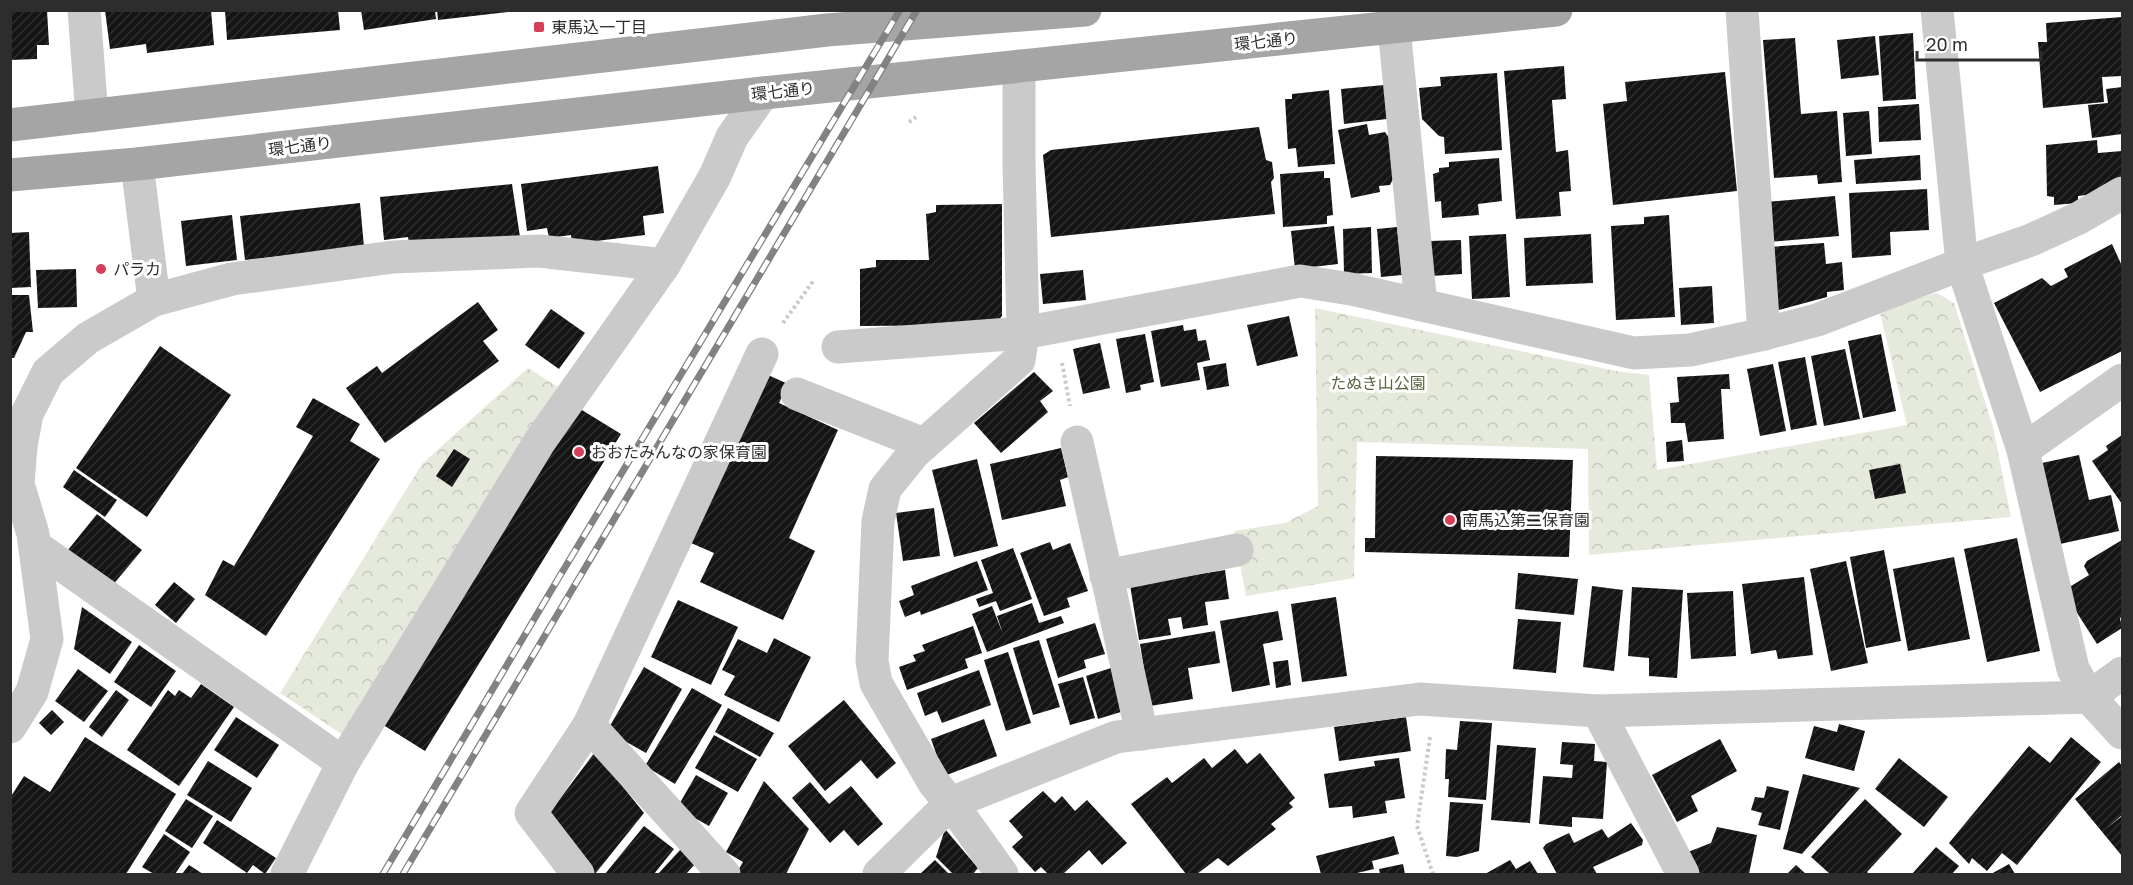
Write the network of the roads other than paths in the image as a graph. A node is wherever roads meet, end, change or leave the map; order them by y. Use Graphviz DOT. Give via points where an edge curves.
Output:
graph roads {
  1 [pos="84,10"];
  2 [pos="1556,10"];
  3 [pos="1742,10"];
  4 [pos="1937,10"];
  5 [pos="1067,11"];
  6 [pos="830,20"];
  7 [pos="1394,27"];
  8 [pos="1019,66"];
  9 [pos="763,93"];
  10 [pos="92,116"];
  11 [pos="10,125"];
  12 [pos="137,165"];
  13 [pos="10,175"];
  14 [pos="2122,193"];
  15 [pos="1962,264"];
  16 [pos="664,265"];
  17 [pos="154,300"];
  18 [pos="1421,305"];
  19 [pos="1023,333"];
  20 [pos="1764,334"];
  21 [pos="838,347"];
  22 [pos="762,354"];
  23 [pos="2122,380"];
  24 [pos="797,394"];
  25 [pos="1077,442"];
  26 [pos="924,444"];
  27 [pos="2023,450"];
  28 [pos="35,546"];
  29 [pos="1237,550"];
  30 [pos="1106,576"];
  31 [pos="2122,673"];
  32 [pos="21,683"];
  33 [pos="2089,697"];
  34 [pos="1598,711"];
  35 [pos="589,725"];
  36 [pos="10,727"];
  37 [pos="2122,733"];
  38 [pos="1142,734"];
  39 [pos="343,763"];
  40 [pos="951,803"];
  41 [pos="287,874"];
  42 [pos="578,874"];
  43 [pos="724,874"];
  44 [pos="879,874"];
  45 [pos="1002,874"];
  46 [pos="1683,874"];
  1 -- 10 [label="street"];
  2 -- 7 [label="main road, 環七通り"];
  3 -- 20 [label="street"];
  4 -- 15 [label="street"];
  5 -- 6 [label="main road"];
  6 -- 10 [label="main road"];
  7 -- 8 [label="main road, 環七通り"];
  7 -- 18 [label="street"];
  8 -- 9 [label="main road, 環七通り"];
  8 -- 19 [label="street"];
  9 -- 12 [label="main road, 環七通り"];
  9 -- 16 [label="street" via="732,137 715,176"];
  10 -- 11 [label="main road"];
  12 -- 13 [label="main road, 環七通り"];
  12 -- 17 [label="street"];
  14 -- 15 [label="street" via="2031,240"];
  15 -- 20 [label="street" via="1817,320"];
  15 -- 27 [label="street"];
  16 -- 17 [label="street" via="539,251 393,257 232,279"];
  16 -- 39 [label="street" via="540,441"];
  17 -- 28 [label="street" via="88,338 48,372 27,414 18,484"];
  18 -- 19 [label="street" via="1300,281"];
  18 -- 20 [label="street" via="1634,353 1690,350"];
  19 -- 21 [label="street"];
  19 -- 26 [label="street" via="1019,360"];
  22 -- 35 [label="street"];
  23 -- 27 [label="street"];
  24 -- 26 [label="street"];
  25 -- 30 [label="street"];
  26 -- 40 [label="street" via="885,489 878,521 872,661 876,683 934,783"];
  27 -- 33 [label="street" via="2073,669"];
  28 -- 32 [label="street" via="47,639"];
  28 -- 39 [label="street"];
  29 -- 30 [label="street"];
  30 -- 38 [label="street"];
  31 -- 33 [label="street"];
  32 -- 36 [label="street"];
  33 -- 34 [label="street"];
  33 -- 37 [label="street"];
  34 -- 38 [label="street" via="1420,699"];
  34 -- 46 [label="street"];
  35 -- 42 [label="street" via="531,813"];
  35 -- 43 [label="street"];
  38 -- 40 [label="street" via="1116,737"];
  39 -- 41 [label="street"];
  40 -- 44 [label="street"];
  40 -- 45 [label="street"];
}
